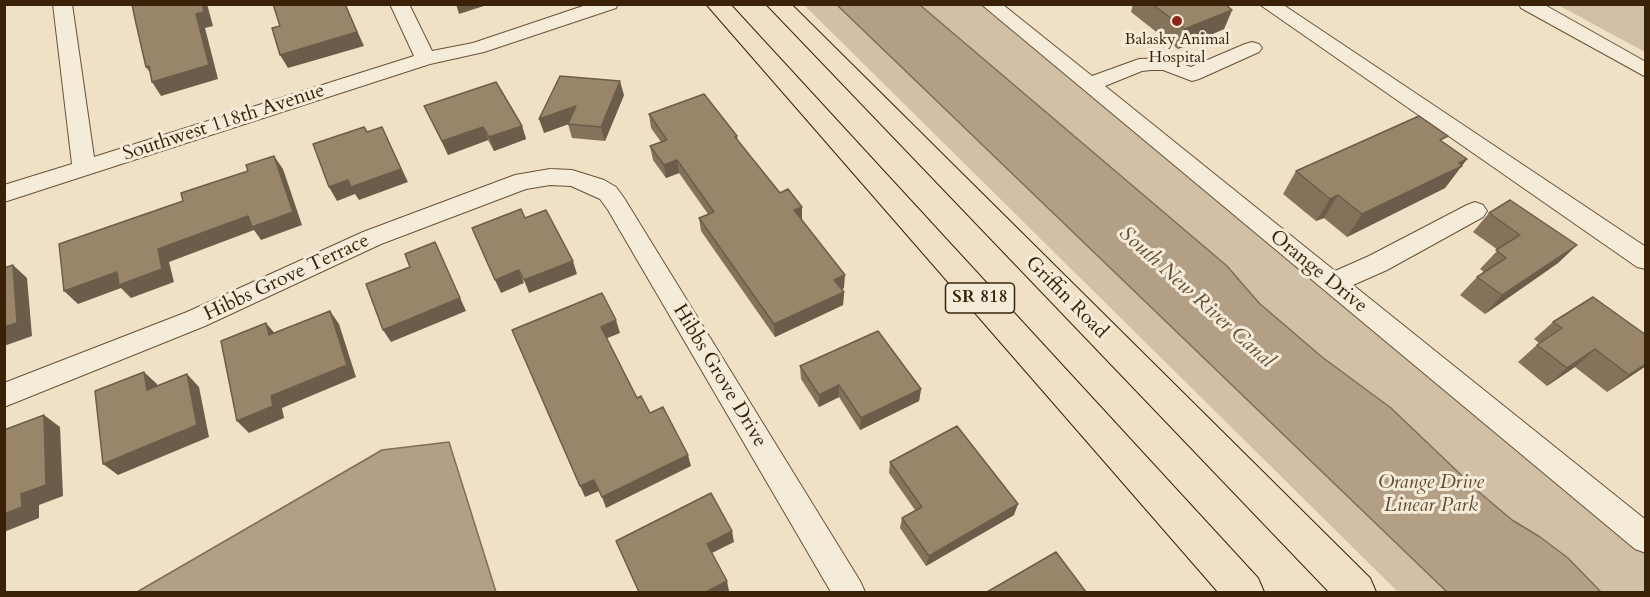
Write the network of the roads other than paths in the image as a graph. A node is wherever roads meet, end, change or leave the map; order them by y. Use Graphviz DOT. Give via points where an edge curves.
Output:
graph roads {
  1 [pos="62,4"];
  2 [pos="399,4"];
  3 [pos="564,4"];
  4 [pos="609,4"];
  5 [pos="717,4"];
  6 [pos="777,4"];
  7 [pos="990,4"];
  8 [pos="1268,4"];
  9 [pos="1528,4"];
  10 [pos="1252,48"];
  11 [pos="435,56"];
  12 [pos="1646,70"];
  13 [pos="1089,85"];
  14 [pos="84,168"];
  15 [pos="572,178"];
  16 [pos="4,194"];
  17 [pos="1474,212"];
  18 [pos="1646,260"];
  19 [pos="1333,283"];
  20 [pos="4,395"];
  21 [pos="1646,539"];
  22 [pos="849,592"];
  23 [pos="1244,592"];
  24 [pos="1356,592"];
  1 -- 14 [label="street"];
  2 -- 11 [label="street"];
  3 -- 11 [label="street, Southwest 118th Avenue" via="471,36"];
  4 -- 11 [label="street, Southwest 118th Avenue" via="477,48"];
  5 -- 23 [label="main road, SR 818"];
  6 -- 24 [label="main road, Griffin Road / SR 818"];
  7 -- 13 [label="street, Orange Drive"];
  8 -- 18 [label="street"];
  9 -- 12 [label="street"];
  10 -- 13 [label="street" via="1192,74 1150,63"];
  11 -- 14 [label="street, Southwest 118th Avenue"];
  13 -- 19 [label="street, Orange Drive"];
  14 -- 16 [label="street, Southwest 118th Avenue"];
  15 -- 20 [label="street, Hibbs Grove Terrace" via="523,181 372,238 196,320"];
  15 -- 22 [label="street, Hibbs Grove Drive" via="608,193 616,204"];
  17 -- 19 [label="street"];
  19 -- 21 [label="street, Orange Drive"];
}
